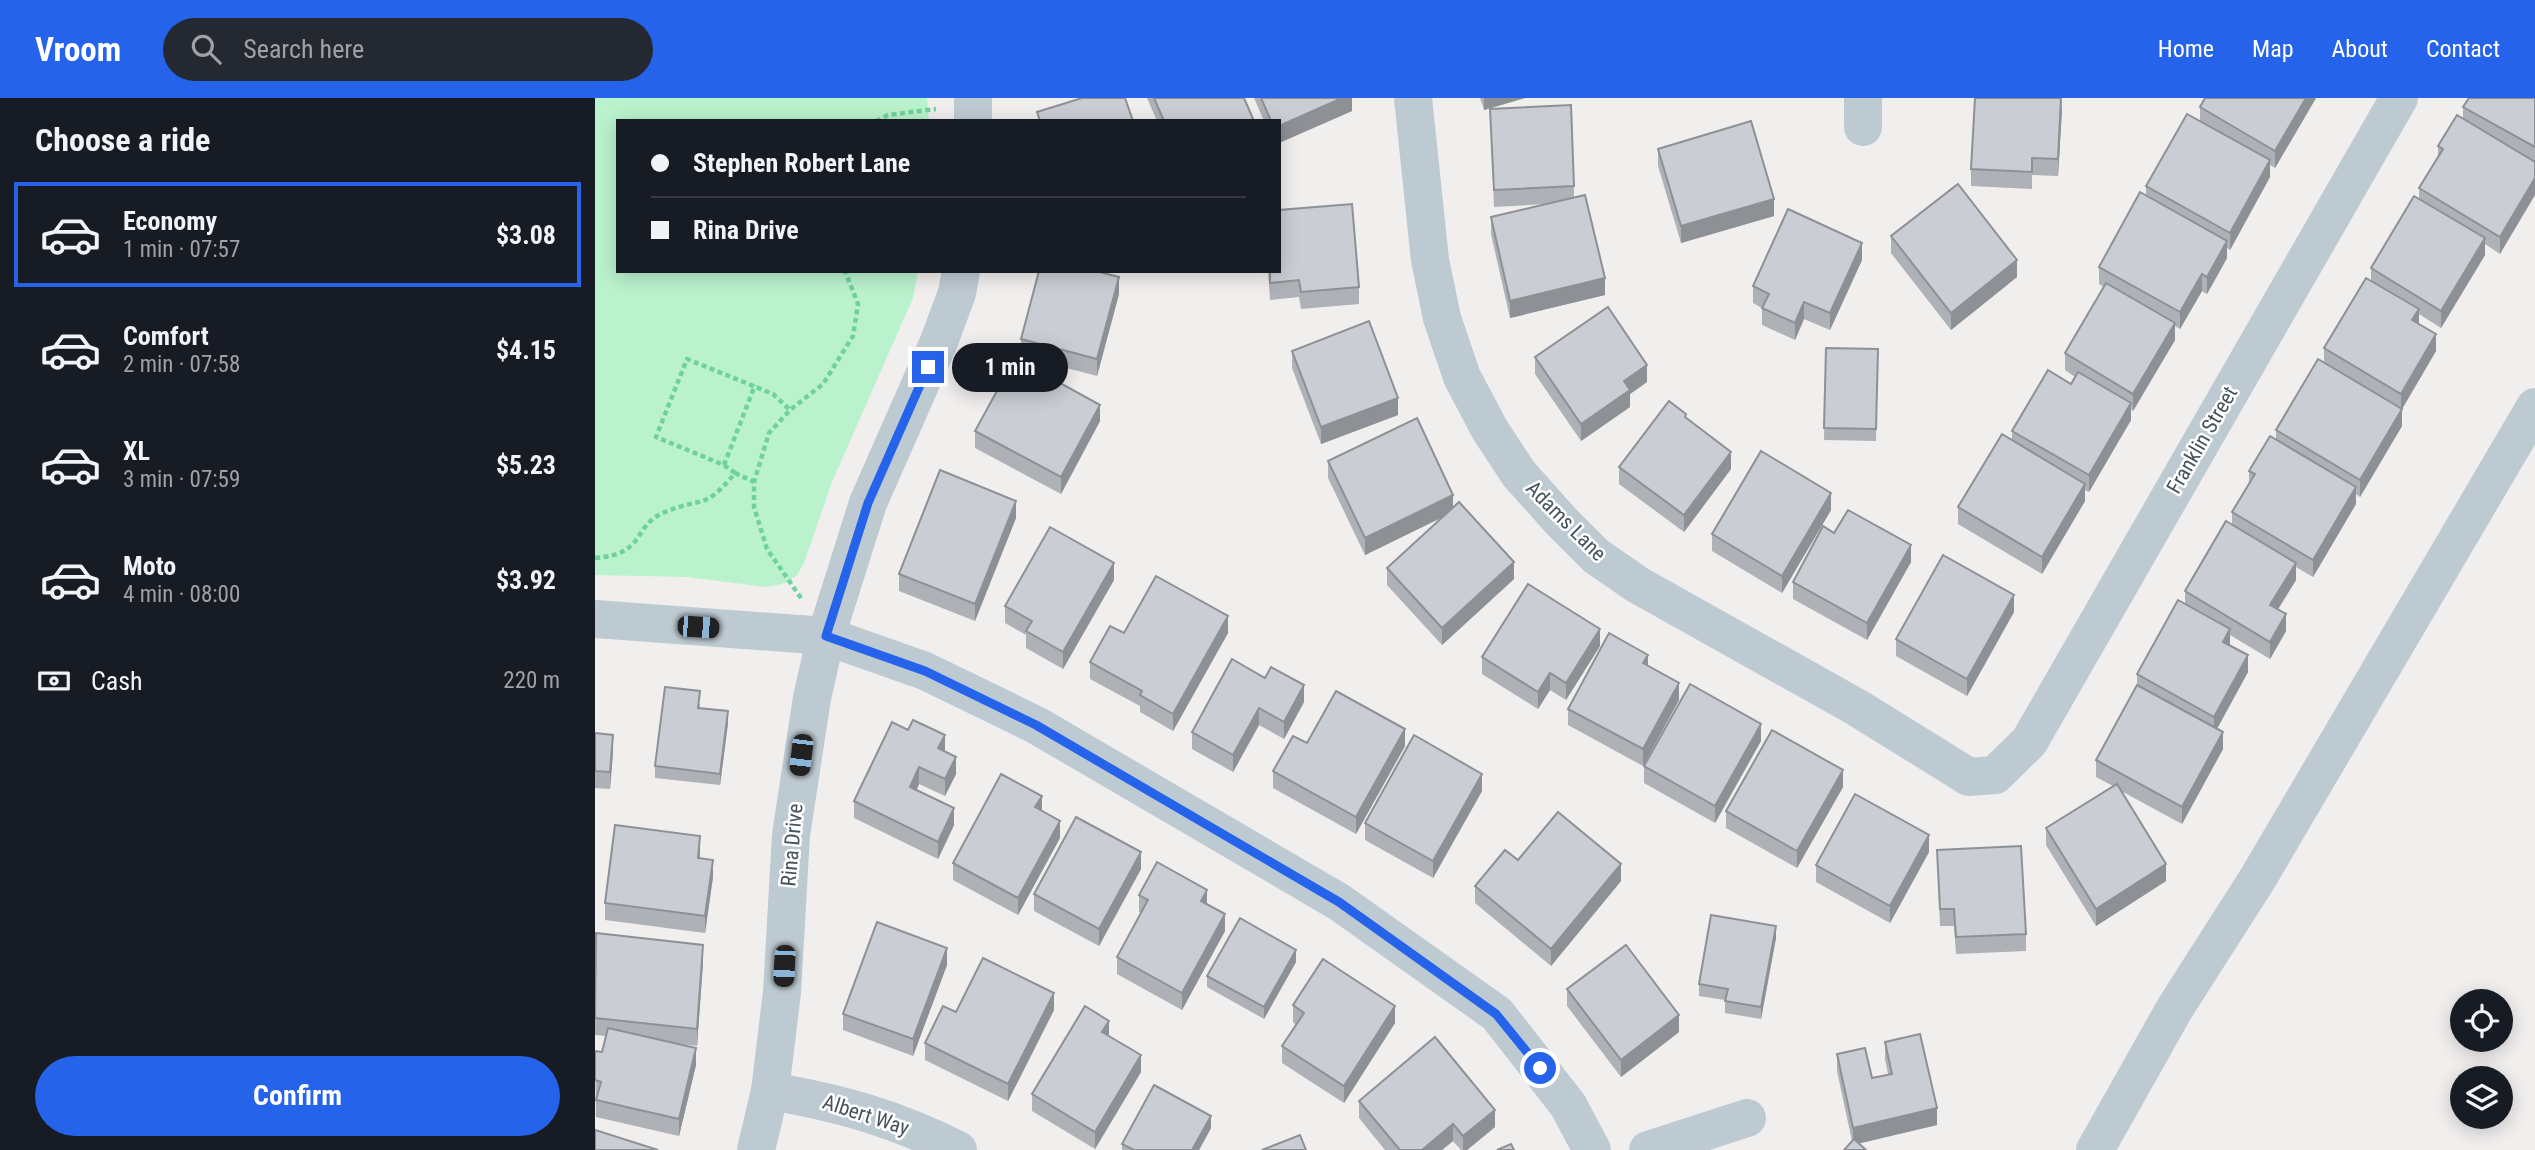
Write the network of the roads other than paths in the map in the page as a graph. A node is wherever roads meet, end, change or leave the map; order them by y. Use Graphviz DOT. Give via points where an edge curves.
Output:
graph roads {
  1 [pos="1413,98"];
  2 [pos="2399,98"];
  3 [pos="961,273"];
  4 [pos="2535,407"];
  5 [pos="595,619"];
  6 [pos="826,636"];
  7 [pos="1995,775"];
  8 [pos="770,1091"];
  9 [pos="1747,1118"];
  10 [pos="756,1150"];
  11 [pos="958,1150"];
  12 [pos="1592,1150"];
  13 [pos="1648,1150"];
  14 [pos="2095,1150"];
  1 -- 7 [label="street, Adams Lane" via="1430,260 1442,318 1462,377 1519,474 1596,556 1638,585 1856,707 1969,777"];
  2 -- 7 [label="street, Franklin Street" via="2029,742"];
  3 -- 6 [label="street, Rina Drive" via="938,344 868,503"];
  4 -- 14 [label="street" via="2258,878 2175,1008"];
  5 -- 6 [label="street"];
  6 -- 8 [label="street, Rina Drive" via="791,835 782,992"];
  6 -- 12 [label="street" via="925,671 1036,725 1339,902 1496,1014 1568,1105"];
  8 -- 10 [label="street, Rina Drive"];
  8 -- 11 [label="street, Albert Way" via="838,1102"];
  9 -- 13 [label="street"];
}
